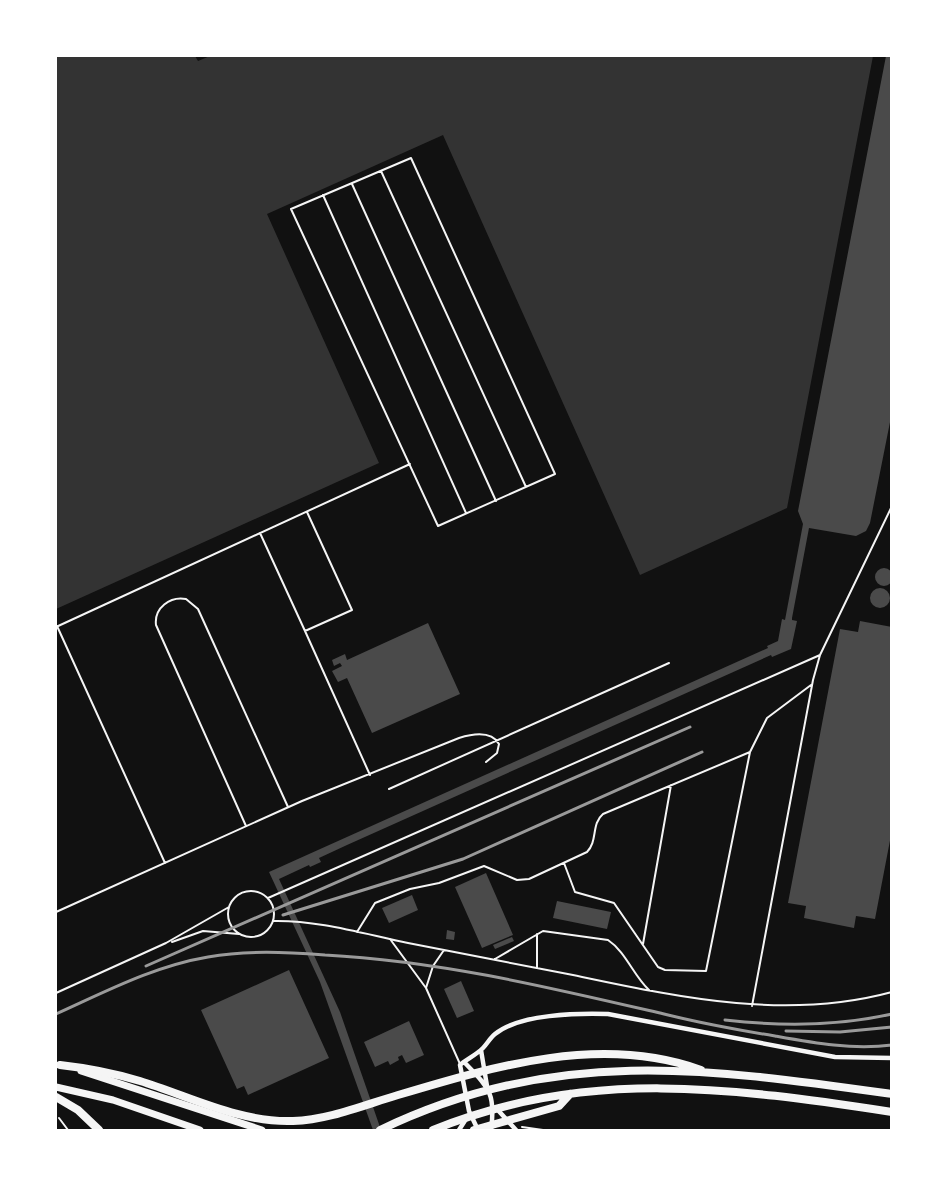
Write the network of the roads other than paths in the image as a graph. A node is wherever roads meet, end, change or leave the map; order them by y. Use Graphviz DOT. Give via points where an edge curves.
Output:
graph roads {
  1 [pos="381,171"];
  2 [pos="351,183"];
  3 [pos="323,195"];
  4 [pos="410,464"];
  5 [pos="526,487"];
  6 [pos="496,501"];
  7 [pos="891,506"];
  8 [pos="307,512"];
  9 [pos="467,514"];
  10 [pos="260,533"];
  11 [pos="56,627"];
  12 [pos="304,631"];
  13 [pos="820,655"];
  14 [pos="669,663"];
  15 [pos="811,686"];
  16 [pos="497,741"];
  17 [pos="750,752"];
  18 [pos="486,762"];
  19 [pos="370,775"];
  20 [pos="671,785"];
  21 [pos="389,789"];
  22 [pos="288,807"];
  23 [pos="246,826"];
  24 [pos="165,863"];
  25 [pos="564,863"];
  26 [pos="268,898"];
  27 [pos="229,907"];
  28 [pos="56,912"];
  29 [pos="273,921"];
  30 [pos="357,932"];
  31 [pos="537,934"];
  32 [pos="241,935"];
  33 [pos="390,939"];
  34 [pos="166,943"];
  35 [pos="643,944"];
  36 [pos="444,950"];
  37 [pos="493,960"];
  38 [pos="537,968"];
  39 [pos="426,988"];
  40 [pos="651,992"];
  41 [pos="891,992"];
  42 [pos="56,993"];
  43 [pos="752,1006"];
  44 [pos="481,1050"];
  45 [pos="891,1058"];
  46 [pos="462,1063"];
  47 [pos="58,1065"];
  48 [pos="701,1070"];
  49 [pos="486,1086"];
  50 [pos="56,1087"];
  51 [pos="571,1093"];
  52 [pos="891,1094"];
  53 [pos="56,1097"];
  54 [pos="494,1107"];
  55 [pos="469,1111"];
  56 [pos="891,1112"];
  57 [pos="59,1118"];
  58 [pos="68,1131"];
  59 [pos="99,1131"];
  60 [pos="200,1131"];
  61 [pos="262,1131"];
  62 [pos="380,1131"];
  63 [pos="433,1131"];
  64 [pos="459,1131"];
  65 [pos="476,1131"];
  66 [pos="491,1131"];
  67 [pos="516,1131"];
  1 -- 2 [label="lane"];
  1 -- 5 [label="lane"];
  1 -- 5 [label="lane" via="411,158 555,474"];
  2 -- 3 [label="lane"];
  2 -- 6 [label="lane"];
  3 -- 4 [label="lane" via="291,209"];
  3 -- 9 [label="lane"];
  4 -- 8 [label="lane"];
  4 -- 9 [label="lane" via="438,526"];
  5 -- 6 [label="lane"];
  6 -- 9 [label="lane"];
  7 -- 13 [label="lane"];
  8 -- 10 [label="lane"];
  8 -- 12 [label="lane" via="352,610"];
  10 -- 11 [label="lane"];
  10 -- 12 [label="lane"];
  11 -- 24 [label="lane"];
  12 -- 19 [label="lane"];
  13 -- 15 [label="lane"];
  13 -- 26 [label="lane"];
  14 -- 16 [label="lane"];
  15 -- 17 [label="lane" via="767,718"];
  15 -- 43 [label="lane"];
  16 -- 18 [label="lane" via="497,753"];
  16 -- 19 [label="lane" via="484,734 466,736"];
  16 -- 21 [label="lane"];
  17 -- 20 [label="lane"];
  17 -- 35 [label="lane" via="709,966 700,973 665,970 655,964"];
  19 -- 22 [label="lane"];
  20 -- 25 [label="lane" via="603,814 596,822 591,848"];
  20 -- 35 [label="lane"];
  22 -- 23 [label="lane"];
  22 -- 23 [label="lane" via="198,609 186,599 171,600 158,612 156,625"];
  23 -- 24 [label="lane"];
  24 -- 28 [label="lane"];
  25 -- 30 [label="lane" via="523,880 484,866 410,889 375,903"];
  25 -- 35 [label="lane" via="575,891 614,903"];
  26 -- 27 [label="lane" via="256,891 242,892"];
  26 -- 29 [label="lane" via="274,910"];
  27 -- 32 [label="lane" via="229,921"];
  27 -- 34 [label="lane"];
  29 -- 30 [label="lane"];
  29 -- 32 [label="lane" via="256,937"];
  30 -- 33 [label="lane"];
  31 -- 37 [label="lane"];
  31 -- 38 [label="lane"];
  31 -- 40 [label="lane" via="551,930 608,940"];
  32 -- 34 [label="lane" via="203,932"];
  33 -- 36 [label="lane"];
  33 -- 39 [label="lane"];
  34 -- 42 [label="lane"];
  36 -- 37 [label="lane"];
  36 -- 39 [label="lane" via="433,966"];
  37 -- 38 [label="lane"];
  38 -- 40 [label="lane"];
  39 -- 46 [label="lane"];
  40 -- 43 [label="lane"];
  41 -- 43 [label="lane" via="817,1004"];
  44 -- 45 [label="street" via="495,1034 517,1023 588,1013 646,1020 835,1057"];
  44 -- 46 [label="street"];
  44 -- 49 [label="street"];
  46 -- 49 [label="street"];
  46 -- 55 [label="street"];
  47 -- 48 [label="highway" via="113,1073 260,1119 295,1121 506,1065 575,1055 674,1060"];
  47 -- 61 [label="main road"];
  48 -- 52 [label="highway"];
  48 -- 62 [label="highway" via="588,1072 511,1085 439,1105"];
  49 -- 54 [label="street"];
  50 -- 60 [label="main road" via="113,1100"];
  51 -- 56 [label="highway" via="682,1087 752,1092"];
  51 -- 63 [label="highway" via="516,1105"];
  51 -- 65 [label="highway" via="559,1106"];
  53 -- 59 [label="highway" via="78,1110"];
  54 -- 66 [label="street"];
  54 -- 67 [label="street"];
  55 -- 64 [label="street"];
  55 -- 65 [label="street"];
  57 -- 58 [label="lane"];
}
